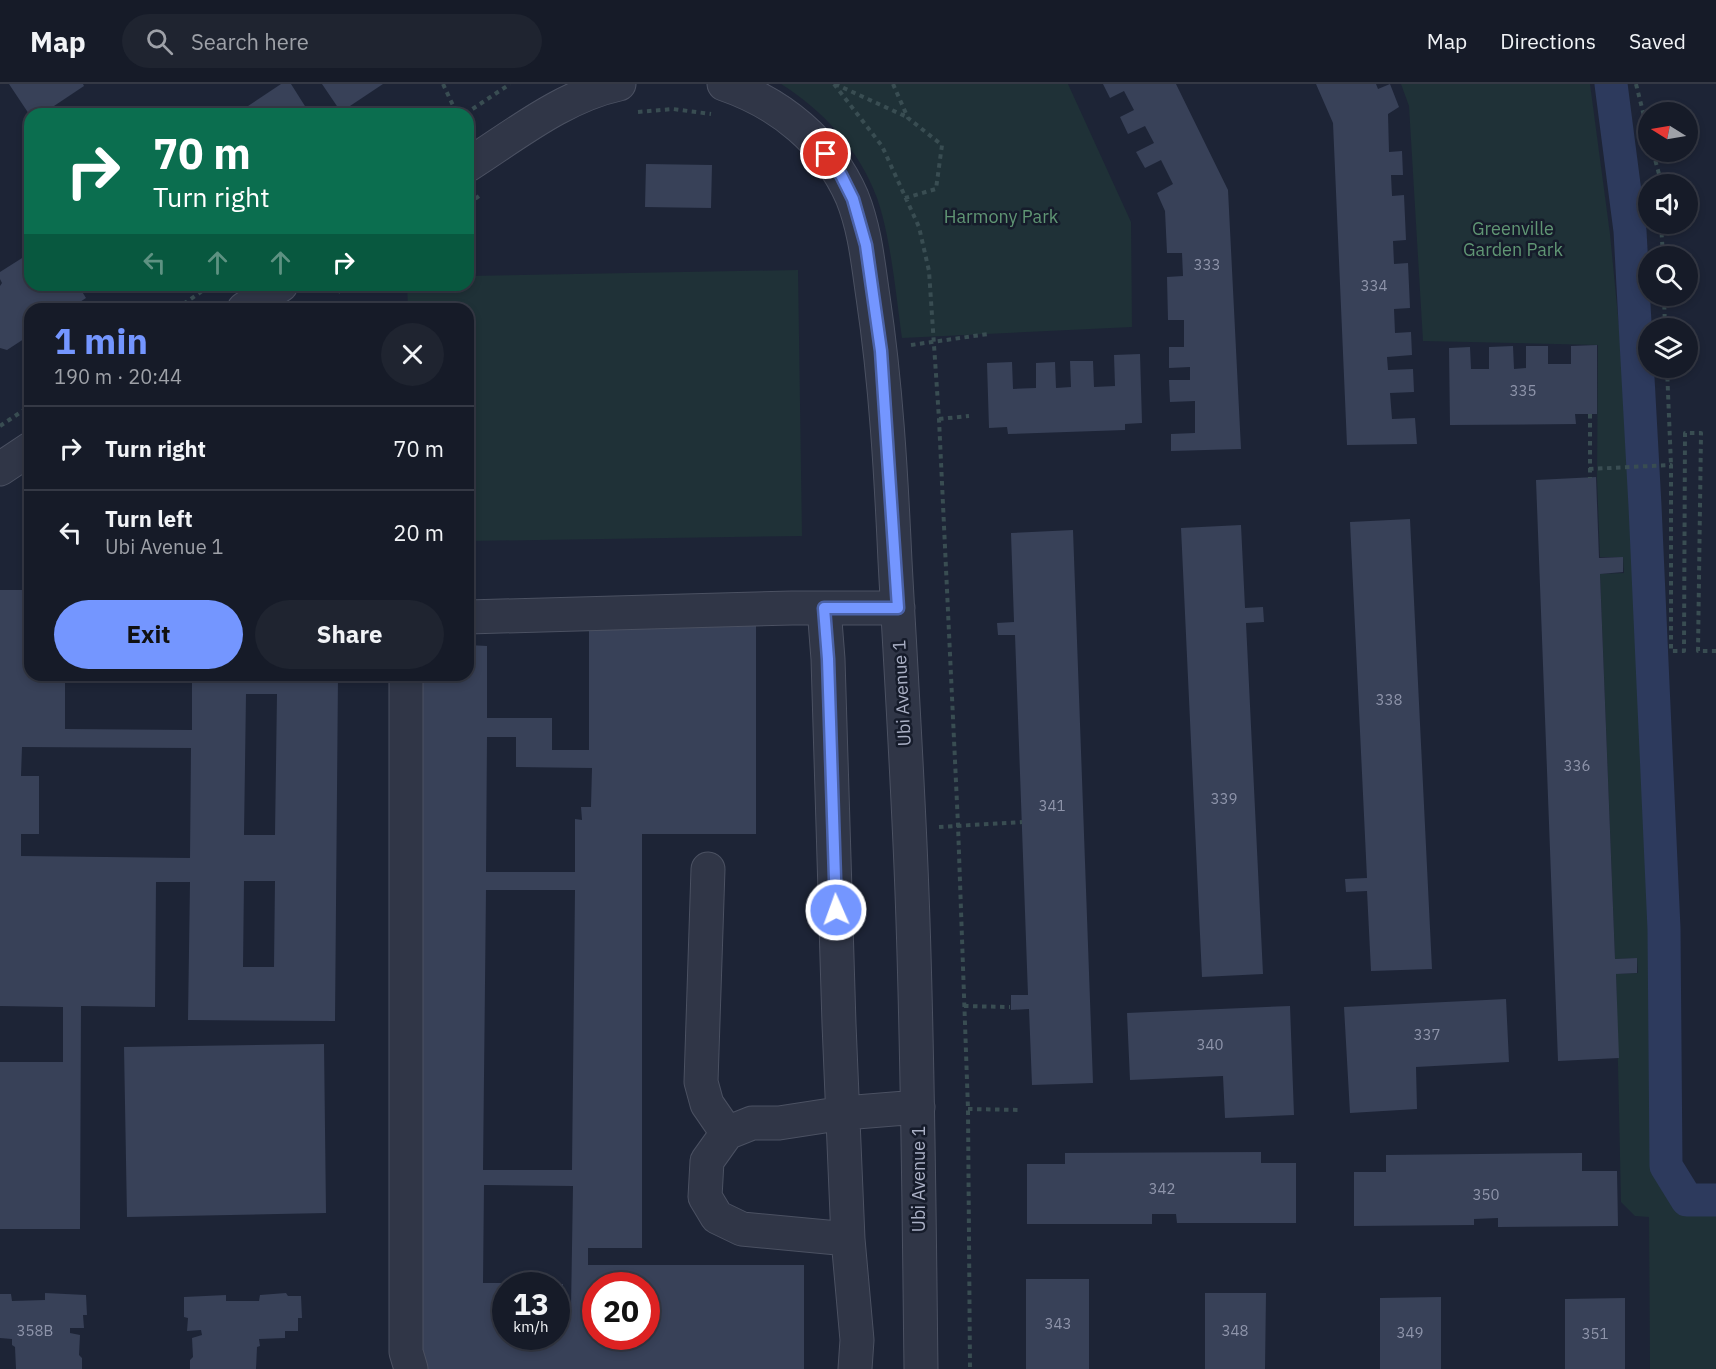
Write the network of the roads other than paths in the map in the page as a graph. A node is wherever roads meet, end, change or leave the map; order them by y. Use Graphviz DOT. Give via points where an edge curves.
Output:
graph roads {
  1 [pos="724,84"];
  2 [pos="626,98"];
  3 [pos="474,161"];
  4 [pos="272,291"];
  5 [pos="253,303"];
  6 [pos="24,453"];
  7 [pos="0,469"];
  8 [pos="824,608"];
  9 [pos="898,608"];
  10 [pos="474,616"];
  11 [pos="406,681"];
  12 [pos="708,869"];
  13 [pos="918,1107"];
  14 [pos="844,1113"];
  15 [pos="727,1133"];
  16 [pos="848,1239"];
  17 [pos="411,1369"];
  18 [pos="855,1369"];
  19 [pos="921,1369"];
  1 -- 9 [label="street, Ubi Avenue 1" via="771,104 790,118 821,149 853,199 864,235 881,351"];
  2 -- 3 [label="street" via="571,101"];
  4 -- 5 [label="street"];
  6 -- 7 [label="street"];
  8 -- 9 [label="street"];
  8 -- 10 [label="street"];
  8 -- 14 [label="street"];
  9 -- 13 [label="street, Ubi Avenue 1"];
  11 -- 17 [label="street" via="406,1352"];
  12 -- 15 [label="street" via="701,1082 706,1104"];
  13 -- 14 [label="street"];
  13 -- 19 [label="street, Ubi Avenue 1"];
  14 -- 15 [label="street" via="752,1123"];
  14 -- 16 [label="street"];
  15 -- 16 [label="street" via="707,1161 705,1197 717,1217 742,1229"];
  16 -- 18 [label="street"];
}
